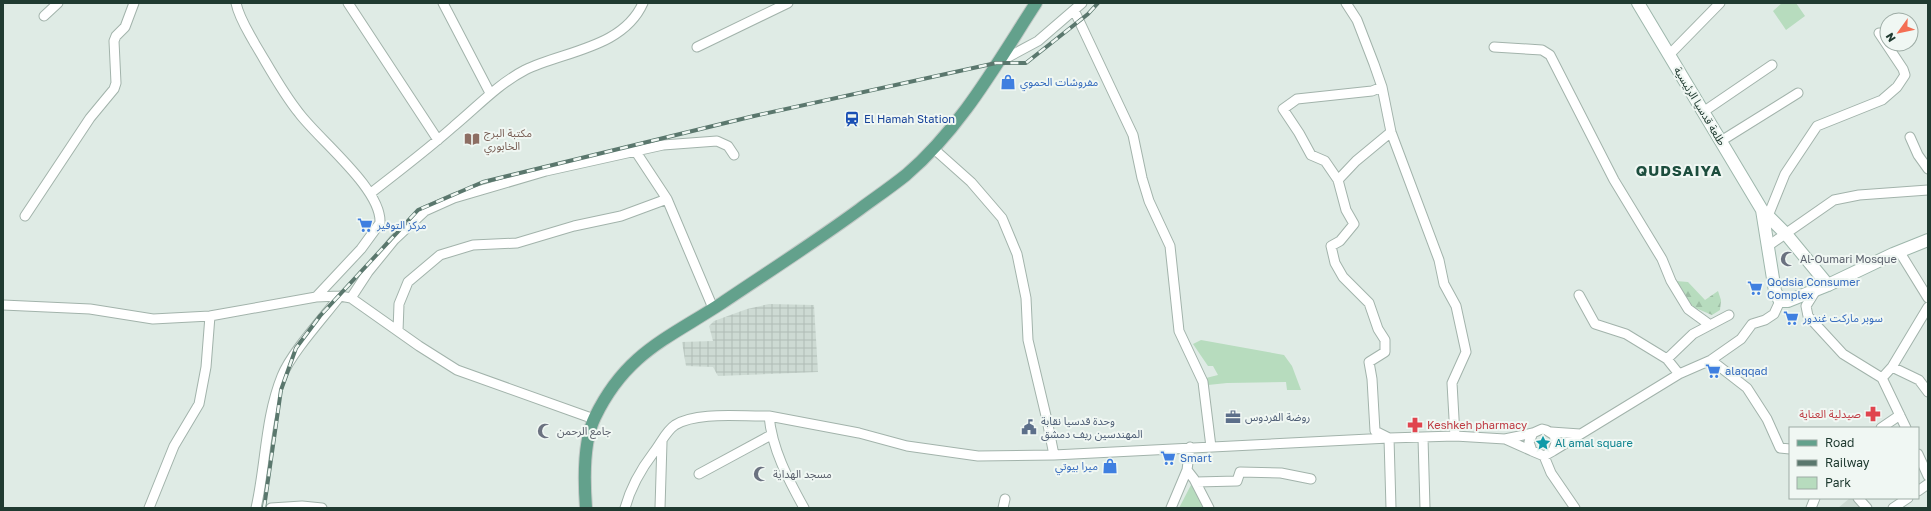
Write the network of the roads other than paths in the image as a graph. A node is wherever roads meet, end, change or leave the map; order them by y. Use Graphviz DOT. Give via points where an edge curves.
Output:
graph roads {
  1 [pos="58,3"];
  2 [pos="134,3"];
  3 [pos="236,3"];
  4 [pos="348,3"];
  5 [pos="443,3"];
  6 [pos="643,3"];
  7 [pos="788,3"];
  8 [pos="1082,3"];
  9 [pos="1346,3"];
  10 [pos="1638,3"];
  11 [pos="1720,3"];
  12 [pos="1032,5"];
  13 [pos="1074,10"];
  14 [pos="44,16"];
  15 [pos="697,47"];
  16 [pos="1494,47"];
  17 [pos="1892,52"];
  18 [pos="1669,55"];
  19 [pos="996,63"];
  20 [pos="1772,65"];
  21 [pos="1382,87"];
  22 [pos="490,93"];
  23 [pos="1798,93"];
  24 [pos="1703,112"];
  25 [pos="1391,132"];
  26 [pos="1910,137"];
  27 [pos="438,140"];
  28 [pos="1721,141"];
  29 [pos="934,149"];
  30 [pos="636,152"];
  31 [pos="734,155"];
  32 [pos="1924,156"];
  33 [pos="1928,169"];
  34 [pos="1338,180"];
  35 [pos="1928,190"];
  36 [pos="371,193"];
  37 [pos="667,199"];
  38 [pos="1765,213"];
  39 [pos="24,216"];
  40 [pos="1786,234"];
  41 [pos="1928,240"];
  42 [pos="1768,246"];
  43 [pos="1899,252"];
  44 [pos="1828,286"];
  45 [pos="1816,290"];
  46 [pos="1579,294"];
  47 [pos="340,296"];
  48 [pos="316,297"];
  49 [pos="350,298"];
  50 [pos="1928,298"];
  51 [pos="1780,301"];
  52 [pos="3,305"];
  53 [pos="1928,307"];
  54 [pos="713,308"];
  55 [pos="1729,315"];
  56 [pos="210,316"];
  57 [pos="1710,325"];
  58 [pos="398,331"];
  59 [pos="1667,359"];
  60 [pos="1711,360"];
  61 [pos="1892,367"];
  62 [pos="1679,374"];
  63 [pos="1882,378"];
  64 [pos="1928,392"];
  65 [pos="1900,415"];
  66 [pos="769,416"];
  67 [pos="594,419"];
  68 [pos="1882,427"];
  69 [pos="1906,427"];
  70 [pos="1551,432"];
  71 [pos="1533,433"];
  72 [pos="1580,434"];
  73 [pos="770,435"];
  74 [pos="1455,436"];
  75 [pos="1389,438"];
  76 [pos="1423,438"];
  77 [pos="1505,439"];
  78 [pos="662,442"];
  79 [pos="1190,447"];
  80 [pos="1211,447"];
  81 [pos="1789,449"];
  82 [pos="1532,451"];
  83 [pos="1553,451"];
  84 [pos="1054,455"];
  85 [pos="1544,456"];
  86 [pos="1919,456"];
  87 [pos="1187,470"];
  88 [pos="699,474"];
  89 [pos="1928,476"];
  90 [pos="1311,479"];
  91 [pos="1196,482"];
  92 [pos="1928,484"];
  93 [pos="1919,490"];
  94 [pos="1859,499"];
  95 [pos="1906,499"];
  96 [pos="302,507"];
  97 [pos="149,508"];
  98 [pos="256,508"];
  99 [pos="271,508"];
  100 [pos="322,508"];
  101 [pos="586,508"];
  102 [pos="625,508"];
  103 [pos="660,508"];
  104 [pos="804,508"];
  105 [pos="1171,508"];
  106 [pos="1209,508"];
  107 [pos="1391,508"];
  108 [pos="1425,508"];
  109 [pos="1575,508"];
  110 [pos="1867,508"];
  111 [pos="1893,508"];
  1 -- 14 [label="street"];
  2 -- 39 [label="street" via="126,27 114,41 114,89 90,118"];
  3 -- 36 [label="street" via="239,15 299,114"];
  4 -- 27 [label="street"];
  5 -- 22 [label="street"];
  6 -- 22 [label="street" via="638,16 621,30 594,45 525,70"];
  7 -- 15 [label="street"];
  8 -- 13 [label="street"];
  9 -- 21 [label="street" via="1357,20"];
  10 -- 18 [label="main road, طلعة قدسيا الرئيسية"];
  11 -- 18 [label="street"];
  12 -- 19 [label="main road"];
  13 -- 19 [label="street" via="1038,41"];
  13 -- 80 [label="street" via="1133,135 1149,201 1170,246 1179,332 1203,382"];
  16 -- 57 [label="street" via="1542,50 1550,55 1614,180 1662,259 1671,281 1688,309"];
  17 -- 38 [label="street" via="1905,75 1897,87 1882,100 1817,126 1785,174"];
  18 -- 24 [label="main road, طلعة قدسيا الرئيسية"];
  19 -- 29 [label="main road" via="958,120"];
  20 -- 24 [label="street"];
  21 -- 25 [label="street"];
  21 -- 34 [label="street" via="1372,91 1297,99 1283,109 1311,155 1325,161"];
  22 -- 27 [label="street"];
  23 -- 28 [label="street"];
  24 -- 28 [label="main road, طلعة قدسيا الرئيسية"];
  25 -- 34 [label="street"];
  25 -- 74 [label="street" via="1439,260 1444,284 1456,306 1466,352 1452,383"];
  26 -- 32 [label="street"];
  27 -- 36 [label="street"];
  28 -- 38 [label="main road, طلعة قدسيا الرئيسية"];
  29 -- 54 [label="main road" via="904,177 830,231"];
  29 -- 84 [label="street" via="971,182 1002,218 1017,254 1026,298 1028,340"];
  30 -- 31 [label="street" via="663,146 718,141 728,146"];
  30 -- 37 [label="street"];
  30 -- 49 [label="street" via="546,171 460,196 425,211 394,240"];
  32 -- 33 [label="street"];
  34 -- 75 [label="street" via="1346,210 1354,224 1340,241 1330,246 1343,277 1369,303 1378,329 1385,340 1385,352 1369,362 1375,431"];
  35 -- 40 [label="street" via="1859,195 1834,200"];
  36 -- 48 [label="street" via="379,211 380,223 361,249"];
  37 -- 54 [label="street"];
  37 -- 58 [label="street" via="621,216 574,226 517,243 473,245 440,255 408,282 399,304"];
  38 -- 40 [label="main road, طلعة قدسيا الرئيسية"];
  38 -- 42 [label="main road, طلعة قدسيا الرئيسية"];
  40 -- 42 [label="street"];
  40 -- 44 [label="main road, طلعة قدسيا الرئيسية"];
  41 -- 43 [label="main road"];
  42 -- 51 [label="main road, طلعة قدسيا الرئيسية" via="1775,290"];
  43 -- 44 [label="main road"];
  43 -- 50 [label="street"];
  44 -- 45 [label="main road"];
  45 -- 51 [label="main road" via="1788,301"];
  45 -- 63 [label="street" via="1806,306 1808,316 1844,354"];
  46 -- 59 [label="street" via="1595,324 1626,334"];
  47 -- 48 [label="street"];
  47 -- 49 [label="street"];
  47 -- 98 [label="street" via="283,374 271,409"];
  48 -- 56 [label="street"];
  49 -- 58 [label="street"];
  51 -- 60 [label="street" via="1774,314 1752,324 1741,339"];
  52 -- 56 [label="street" via="90,309 153,319"];
  53 -- 61 [label="street"];
  54 -- 67 [label="main road" via="658,342 636,359 618,379"];
  55 -- 57 [label="street"];
  56 -- 97 [label="street" via="206,367 199,404 174,446"];
  57 -- 59 [label="street" via="1693,334"];
  58 -- 67 [label="street" via="457,370"];
  59 -- 62 [label="street"];
  60 -- 62 [label="street"];
  60 -- 81 [label="street" via="1747,388 1767,419 1780,448"];
  61 -- 63 [label="street"];
  61 -- 64 [label="street" via="1919,380"];
  62 -- 72 [label="street"];
  63 -- 65 [label="street"];
  65 -- 68 [label="street"];
  65 -- 69 [label="street"];
  66 -- 73 [label="street"];
  66 -- 78 [label="street" via="693,418 675,425"];
  66 -- 84 [label="street" via="859,433 907,446 978,456"];
  67 -- 101 [label="main road" via="586,450"];
  70 -- 71 [label="street" via="1542,429"];
  70 -- 72 [label="street"];
  70 -- 83 [label="street" via="1556,439"];
  71 -- 77 [label="street"];
  71 -- 82 [label="street" via="1529,442"];
  72 -- 83 [label="street"];
  73 -- 88 [label="street"];
  73 -- 104 [label="street"];
  74 -- 76 [label="street"];
  74 -- 77 [label="street"];
  75 -- 76 [label="street"];
  75 -- 80 [label="street"];
  75 -- 107 [label="street"];
  76 -- 108 [label="street"];
  77 -- 82 [label="street"];
  78 -- 102 [label="street" via="640,470"];
  78 -- 103 [label="street"];
  79 -- 80 [label="street"];
  79 -- 84 [label="street"];
  79 -- 87 [label="street"];
  82 -- 85 [label="street"];
  83 -- 85 [label="street"];
  85 -- 109 [label="street" via="1551,473"];
  86 -- 89 [label="street"];
  87 -- 91 [label="street"];
  87 -- 105 [label="street"];
  90 -- 91 [label="street" via="1281,473 1240,472 1237,480"];
  91 -- 106 [label="street"];
  92 -- 93 [label="street"];
  94 -- 110 [label="street"];
  95 -- 111 [label="street"];
  96 -- 99 [label="street"];
  96 -- 100 [label="street"];
}
